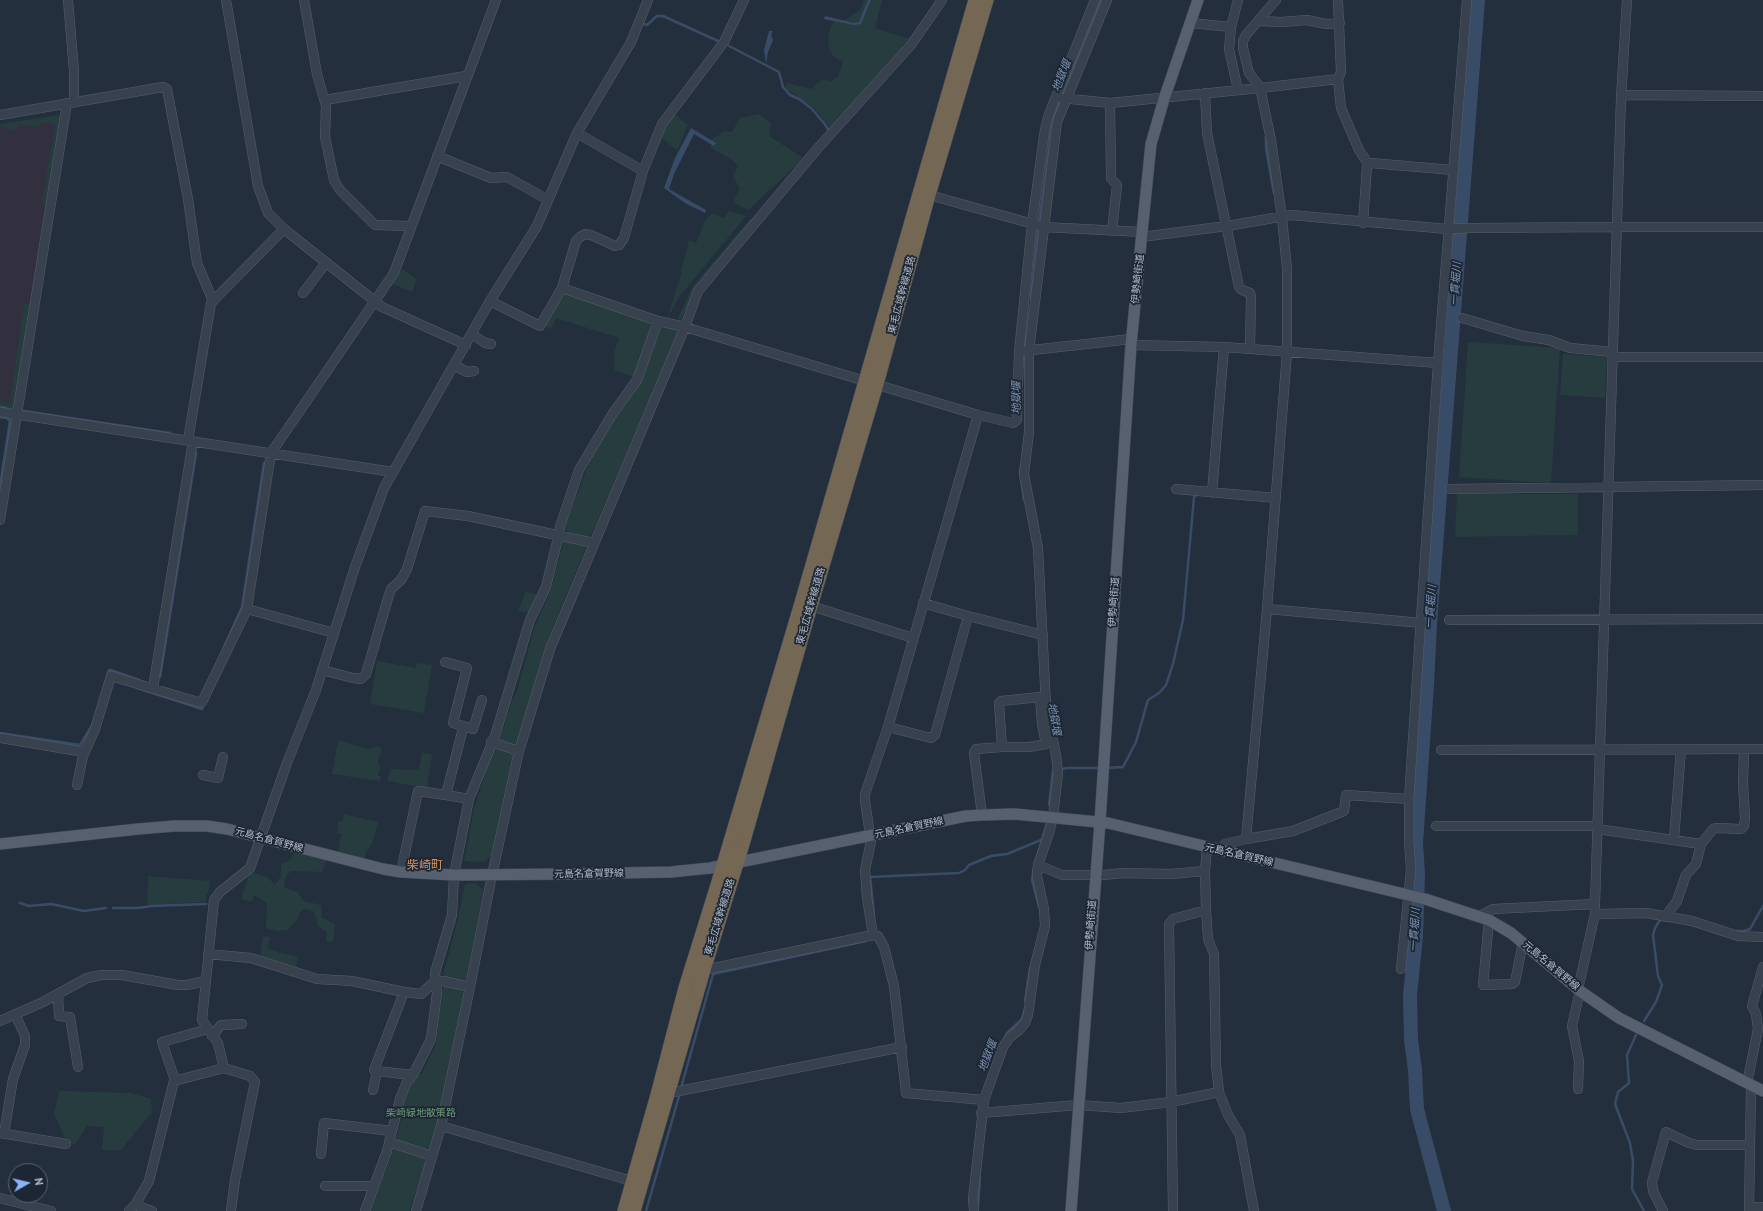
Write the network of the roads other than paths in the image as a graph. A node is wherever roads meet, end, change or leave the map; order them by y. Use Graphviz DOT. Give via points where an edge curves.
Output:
graph roads {
  1 [pos="68,0"];
  2 [pos="226,0"];
  3 [pos="304,0"];
  4 [pos="496,0"];
  5 [pos="648,0"];
  6 [pos="744,0"];
  7 [pos="942,0"];
  8 [pos="975,0"];
  9 [pos="987,0"];
  10 [pos="1095,0"];
  11 [pos="1106,0"];
  12 [pos="1198,0"];
  13 [pos="1238,0"];
  14 [pos="1276,0"];
  15 [pos="1338,0"];
  16 [pos="1467,0"];
  17 [pos="1627,0"];
  18 [pos="1260,20"];
  19 [pos="1191,23"];
  20 [pos="1340,23"];
  21 [pos="1231,27"];
  22 [pos="466,76"];
  23 [pos="1338,79"];
  24 [pos="1260,88"];
  25 [pos="1238,90"];
  26 [pos="1205,93"];
  27 [pos="1621,95"];
  28 [pos="1763,96"];
  29 [pos="1061,98"];
  30 [pos="1164,98"];
  31 [pos="325,100"];
  32 [pos="71,103"];
  33 [pos="1110,103"];
  34 [pos="0,115"];
  35 [pos="577,133"];
  36 [pos="437,156"];
  37 [pos="1369,165"];
  38 [pos="1453,170"];
  39 [pos="643,171"];
  40 [pos="929,195"];
  41 [pos="548,200"];
  42 [pos="1282,218"];
  43 [pos="1363,223"];
  44 [pos="1032,224"];
  45 [pos="411,226"];
  46 [pos="1227,226"];
  47 [pos="1044,227"];
  48 [pos="1617,227"];
  49 [pos="1763,227"];
  50 [pos="284,229"];
  51 [pos="1449,229"];
  52 [pos="1112,231"];
  53 [pos="1142,234"];
  54 [pos="326,263"];
  55 [pos="562,288"];
  56 [pos="303,293"];
  57 [pos="213,301"];
  58 [pos="374,301"];
  59 [pos="490,301"];
  60 [pos="1462,318"];
  61 [pos="658,321"];
  62 [pos="685,327"];
  63 [pos="472,334"];
  64 [pos="1131,342"];
  65 [pos="466,344"];
  66 [pos="491,344"];
  67 [pos="1224,347"];
  68 [pos="1250,349"];
  69 [pos="1029,351"];
  70 [pos="1019,352"];
  71 [pos="1287,352"];
  72 [pos="1613,355"];
  73 [pos="1763,357"];
  74 [pos="1438,363"];
  75 [pos="454,366"];
  76 [pos="474,371"];
  77 [pos="872,382"];
  78 [pos="0,412"];
  79 [pos="978,414"];
  80 [pos="16,415"];
  81 [pos="191,440"];
  82 [pos="271,453"];
  83 [pos="393,472"];
  84 [pos="1763,485"];
  85 [pos="1609,487"];
  86 [pos="1176,489"];
  87 [pos="1450,489"];
  88 [pos="1212,493"];
  89 [pos="1276,498"];
  90 [pos="0,520"];
  91 [pos="559,534"];
  92 [pos="594,543"];
  93 [pos="923,603"];
  94 [pos="811,606"];
  95 [pos="247,609"];
  96 [pos="1267,610"];
  97 [pos="968,616"];
  98 [pos="1763,619"];
  99 [pos="1449,620"];
  100 [pos="1604,620"];
  101 [pos="1422,623"];
  102 [pos="334,633"];
  103 [pos="1043,635"];
  104 [pos="913,638"];
  105 [pos="445,662"];
  106 [pos="322,670"];
  107 [pos="153,688"];
  108 [pos="482,700"];
  109 [pos="888,727"];
  110 [pos="463,728"];
  111 [pos="1048,734"];
  112 [pos="0,738"];
  113 [pos="491,742"];
  114 [pos="1002,747"];
  115 [pos="1681,749"];
  116 [pos="1744,749"];
  117 [pos="1763,749"];
  118 [pos="1441,750"];
  119 [pos="1599,750"];
  120 [pos="519,751"];
  121 [pos="84,752"];
  122 [pos="223,757"];
  123 [pos="203,775"];
  124 [pos="77,784"];
  125 [pos="446,795"];
  126 [pos="1409,799"];
  127 [pos="469,800"];
  128 [pos="982,815"];
  129 [pos="1053,817"];
  130 [pos="1100,822"];
  131 [pos="1436,826"];
  132 [pos="1597,828"];
  133 [pos="870,836"];
  134 [pos="260,838"];
  135 [pos="1246,839"];
  136 [pos="1674,839"];
  137 [pos="0,844"];
  138 [pos="1700,844"];
  139 [pos="1207,847"];
  140 [pos="1220,850"];
  141 [pos="737,862"];
  142 [pos="1038,865"];
  143 [pos="723,866"];
  144 [pos="1205,871"];
  145 [pos="401,872"];
  146 [pos="454,875"];
  147 [pos="492,875"];
  148 [pos="1095,875"];
  149 [pos="1408,895"];
  150 [pos="1595,904"];
  151 [pos="1206,910"];
  152 [pos="1595,914"];
  153 [pos="1665,917"];
  154 [pos="1484,918"];
  155 [pos="873,935"];
  156 [pos="1763,936"];
  157 [pos="1523,942"];
  158 [pos="208,954"];
  159 [pos="1763,967"];
  160 [pos="1401,969"];
  161 [pos="704,970"];
  162 [pos="206,980"];
  163 [pos="435,981"];
  164 [pos="470,987"];
  165 [pos="1579,990"];
  166 [pos="404,992"];
  167 [pos="58,994"];
  168 [pos="15,1014"];
  169 [pos="0,1021"];
  170 [pos="242,1024"];
  171 [pos="1761,1030"];
  172 [pos="210,1032"];
  173 [pos="902,1047"];
  174 [pos="78,1067"];
  175 [pos="224,1068"];
  176 [pos="374,1070"];
  177 [pos="413,1075"];
  178 [pos="174,1081"];
  179 [pos="1749,1084"];
  180 [pos="1578,1089"];
  181 [pos="373,1090"];
  182 [pos="1763,1091"];
  183 [pos="1220,1092"];
  184 [pos="669,1093"];
  185 [pos="984,1100"];
  186 [pos="1171,1102"];
  187 [pos="1078,1105"];
  188 [pos="981,1113"];
  189 [pos="441,1126"];
  190 [pos="392,1131"];
  191 [pos="2,1133"];
  192 [pos="389,1142"];
  193 [pos="66,1144"];
  194 [pos="1750,1145"];
  195 [pos="321,1154"];
  196 [pos="432,1156"];
  197 [pos="632,1181"];
  198 [pos="325,1186"];
  199 [pos="374,1186"];
  200 [pos="0,1198"];
  201 [pos="1763,1207"];
  202 [pos="32,1208"];
  203 [pos="132,1208"];
  204 [pos="1749,1209"];
  205 [pos="52,1211"];
  206 [pos="152,1211"];
  207 [pos="232,1211"];
  208 [pos="365,1211"];
  209 [pos="416,1211"];
  210 [pos="624,1211"];
  211 [pos="634,1211"];
  212 [pos="974,1211"];
  213 [pos="1071,1211"];
  214 [pos="1173,1211"];
  215 [pos="1254,1211"];
  216 [pos="1663,1211"];
  1 -- 32 [label="street" via="74,71"];
  2 -- 50 [label="street" via="258,186 268,213"];
  3 -- 31 [label="street" via="317,74"];
  4 -- 22 [label="street"];
  5 -- 35 [label="street" via="631,42"];
  6 -- 39 [label="street" via="724,42 662,124"];
  7 -- 62 [label="street" via="911,45 698,291"];
  8 -- 77 [label="highway, 東毛広域幹線道路"];
  9 -- 40 [label="highway, 東毛広域幹線道路"];
  10 -- 29 [label="street"];
  11 -- 29 [label="street"];
  12 -- 19 [label="main road, 伊勢崎街道"];
  13 -- 21 [label="street"];
  14 -- 18 [label="street"];
  15 -- 20 [label="street"];
  16 -- 38 [label="street"];
  17 -- 27 [label="street"];
  18 -- 20 [label="street"];
  18 -- 24 [label="street" via="1243,42 1249,73"];
  19 -- 21 [label="street"];
  19 -- 30 [label="main road, 伊勢崎街道"];
  20 -- 23 [label="street" via="1341,72"];
  21 -- 25 [label="street" via="1229,49"];
  22 -- 31 [label="street"];
  22 -- 36 [label="street"];
  23 -- 24 [label="street"];
  23 -- 37 [label="street" via="1341,108 1359,150"];
  24 -- 25 [label="street"];
  24 -- 42 [label="street" via="1271,140"];
  25 -- 26 [label="street"];
  26 -- 30 [label="street"];
  26 -- 46 [label="street" via="1207,134"];
  27 -- 28 [label="street"];
  27 -- 48 [label="street"];
  29 -- 33 [label="street"];
  29 -- 44 [label="street" via="1045,129"];
  29 -- 47 [label="street"];
  30 -- 33 [label="street"];
  30 -- 53 [label="main road, 伊勢崎街道" via="1151,144"];
  31 -- 45 [label="street" via="325,137 334,180 340,190 375,225"];
  32 -- 34 [label="street"];
  32 -- 57 [label="street" via="163,87 167,89 188,200 196,263"];
  32 -- 80 [label="street"];
  33 -- 52 [label="street" via="1111,178 1117,185"];
  35 -- 39 [label="street"];
  35 -- 41 [label="street"];
  36 -- 41 [label="street" via="491,178 507,177"];
  36 -- 45 [label="street"];
  37 -- 38 [label="street" via="1371,163"];
  37 -- 43 [label="street"];
  38 -- 51 [label="street"];
  39 -- 55 [label="street" via="622,242 615,246 591,235 585,234 580,237 576,241"];
  40 -- 44 [label="street"];
  40 -- 77 [label="highway, 東毛広域幹線道路"];
  41 -- 59 [label="street" via="537,226"];
  42 -- 43 [label="street" via="1291,215"];
  42 -- 46 [label="street"];
  42 -- 71 [label="street" via="1287,269"];
  43 -- 51 [label="street"];
  44 -- 47 [label="street"];
  44 -- 70 [label="street"];
  45 -- 58 [label="street" via="394,273"];
  46 -- 53 [label="street"];
  46 -- 68 [label="street" via="1239,287 1250,293 1251,297"];
  47 -- 52 [label="street"];
  47 -- 69 [label="street"];
  48 -- 49 [label="street"];
  48 -- 51 [label="street"];
  48 -- 72 [label="street"];
  50 -- 54 [label="street"];
  50 -- 57 [label="street"];
  51 -- 74 [label="street"];
  52 -- 53 [label="street"];
  53 -- 64 [label="main road, 伊勢崎街道"];
  54 -- 56 [label="street"];
  54 -- 58 [label="street"];
  55 -- 59 [label="street" via="540,326"];
  55 -- 61 [label="street"];
  57 -- 81 [label="street"];
  58 -- 65 [label="street" via="382,307"];
  58 -- 82 [label="street"];
  59 -- 63 [label="street"];
  60 -- 72 [label="street" via="1523,336 1549,340 1570,348"];
  61 -- 62 [label="street"];
  61 -- 91 [label="street" via="637,380 613,413 579,470"];
  62 -- 77 [label="street"];
  62 -- 92 [label="street"];
  63 -- 65 [label="street"];
  63 -- 66 [label="street"];
  64 -- 67 [label="street"];
  64 -- 69 [label="street"];
  64 -- 130 [label="main road, 伊勢崎街道"];
  65 -- 75 [label="street"];
  67 -- 68 [label="street"];
  67 -- 88 [label="street"];
  68 -- 71 [label="street"];
  69 -- 70 [label="street"];
  69 -- 103 [label="street" via="1029,432 1024,474 1038,548"];
  70 -- 79 [label="street" via="1017,420 1013,423"];
  71 -- 74 [label="street"];
  71 -- 89 [label="street"];
  72 -- 73 [label="street"];
  72 -- 85 [label="street"];
  74 -- 101 [label="street"];
  75 -- 76 [label="street" via="467,372"];
  75 -- 83 [label="street"];
  77 -- 79 [label="street"];
  77 -- 94 [label="highway, 東毛広域幹線道路"];
  77 -- 143 [label="highway, 東毛広域幹線道路"];
  78 -- 80 [label="street"];
  79 -- 93 [label="street"];
  80 -- 81 [label="street"];
  80 -- 90 [label="street"];
  81 -- 82 [label="street"];
  81 -- 107 [label="street"];
  82 -- 83 [label="street"];
  82 -- 95 [label="street"];
  83 -- 102 [label="street" via="384,488"];
  84 -- 85 [label="street"];
  85 -- 87 [label="street"];
  85 -- 100 [label="street"];
  86 -- 88 [label="street"];
  88 -- 89 [label="street"];
  89 -- 96 [label="street"];
  91 -- 92 [label="street"];
  91 -- 106 [label="street" via="468,516 425,511 408,569 391,589 366,674 361,678 352,678"];
  91 -- 113 [label="street" via="546,587 530,620"];
  92 -- 120 [label="street" via="550,649"];
  93 -- 97 [label="street"];
  93 -- 104 [label="street"];
  94 -- 104 [label="street"];
  94 -- 141 [label="highway, 東毛広域幹線道路"];
  95 -- 102 [label="street"];
  95 -- 107 [label="street" via="202,702"];
  96 -- 101 [label="street"];
  96 -- 135 [label="street"];
  97 -- 103 [label="street"];
  97 -- 109 [label="street" via="935,736 931,738"];
  98 -- 100 [label="street"];
  99 -- 100 [label="street"];
  100 -- 119 [label="street"];
  101 -- 126 [label="street"];
  102 -- 106 [label="street"];
  103 -- 111 [label="street"];
  104 -- 109 [label="street"];
  105 -- 110 [label="street" via="467,668 453,723"];
  106 -- 134 [label="street"];
  107 -- 121 [label="street" via="111,676 95,729"];
  108 -- 110 [label="street" via="472,729"];
  109 -- 133 [label="street" via="865,794"];
  110 -- 125 [label="street"];
  111 -- 114 [label="street" via="1046,744"];
  111 -- 114 [label="street" via="1040,697 1001,701 999,703"];
  111 -- 129 [label="street" via="1058,773"];
  112 -- 121 [label="street"];
  113 -- 120 [label="street"];
  113 -- 127 [label="street"];
  114 -- 128 [label="street" via="976,749 974,753"];
  115 -- 116 [label="street"];
  115 -- 119 [label="street"];
  115 -- 136 [label="street"];
  116 -- 117 [label="street"];
  116 -- 138 [label="street" via="1744,826 1741,829 1716,828"];
  118 -- 119 [label="street"];
  119 -- 132 [label="street"];
  120 -- 147 [label="street"];
  121 -- 124 [label="street"];
  122 -- 123 [label="street" via="218,778"];
  125 -- 127 [label="street"];
  125 -- 145 [label="street" via="418,791"];
  126 -- 135 [label="street" via="1346,795 1344,811 1293,831"];
  126 -- 149 [label="street" via="1408,840 1411,870"];
  127 -- 146 [label="street"];
  128 -- 129 [label="main road, 元島名倉賀野線"];
  128 -- 133 [label="main road, 元島名倉賀野線"];
  129 -- 130 [label="main road, 元島名倉賀野線"];
  129 -- 142 [label="street"];
  130 -- 139 [label="main road, 元島名倉賀野線"];
  130 -- 148 [label="main road, 伊勢崎街道"];
  131 -- 132 [label="street"];
  132 -- 136 [label="street"];
  132 -- 150 [label="street"];
  133 -- 141 [label="main road, 元島名倉賀野線"];
  133 -- 155 [label="street" via="865,870"];
  134 -- 137 [label="main road, 元島名倉賀野線" via="227,829 188,826"];
  134 -- 145 [label="main road, 元島名倉賀野線" via="342,860"];
  134 -- 158 [label="street" via="250,868 214,900"];
  135 -- 140 [label="street" via="1225,844"];
  136 -- 138 [label="street"];
  138 -- 153 [label="street" via="1696,864 1686,875 1677,901"];
  139 -- 140 [label="main road, 元島名倉賀野線"];
  139 -- 144 [label="street"];
  140 -- 149 [label="main road, 元島名倉賀野線"];
  141 -- 143 [label="main road, 元島名倉賀野線"];
  141 -- 161 [label="highway, 東毛広域幹線道路"];
  142 -- 148 [label="street" via="1062,874"];
  142 -- 185 [label="street" via="1036,876 1044,909 1045,926 1035,965 1028,1015 1025,1023 1003,1047"];
  143 -- 147 [label="main road, 元島名倉賀野線" via="671,872"];
  143 -- 197 [label="highway, 東毛広域幹線道路" via="685,988"];
  144 -- 148 [label="street"];
  144 -- 151 [label="street"];
  145 -- 146 [label="main road, 元島名倉賀野線"];
  146 -- 147 [label="main road, 元島名倉賀野線"];
  146 -- 163 [label="street" via="452,915 436,966"];
  147 -- 164 [label="street"];
  148 -- 187 [label="main road, 伊勢崎街道"];
  149 -- 154 [label="main road, 元島名倉賀野線"];
  149 -- 160 [label="street"];
  150 -- 152 [label="street"];
  150 -- 154 [label="street" via="1493,909"];
  151 -- 183 [label="street" via="1208,939 1214,954 1216,1065"];
  151 -- 186 [label="street" via="1173,919 1168,924"];
  152 -- 153 [label="street" via="1646,913"];
  152 -- 165 [label="street"];
  153 -- 156 [label="street" via="1692,921 1738,936"];
  154 -- 157 [label="main road, 元島名倉賀野線" via="1501,926"];
  154 -- 157 [label="street" via="1483,985 1515,982"];
  155 -- 161 [label="street"];
  155 -- 173 [label="street" via="878,936 889,962"];
  157 -- 165 [label="main road, 元島名倉賀野線"];
  158 -- 162 [label="street"];
  158 -- 166 [label="street" via="251,958 317,979 352,982"];
  159 -- 171 [label="street" via="1752,1006"];
  161 -- 184 [label="highway, 東毛広域幹線道路"];
  162 -- 167 [label="street" via="178,985 111,974 87,978"];
  162 -- 172 [label="street" via="201,1014"];
  163 -- 164 [label="street"];
  163 -- 166 [label="street" via="421,994"];
  163 -- 177 [label="street" via="437,993 431,1039"];
  164 -- 189 [label="street"];
  165 -- 179 [label="main road, 元島名倉賀野線" via="1619,1018"];
  165 -- 180 [label="street" via="1572,1026 1579,1061"];
  166 -- 176 [label="street"];
  167 -- 168 [label="street"];
  167 -- 174 [label="street" via="59,1016 70,1017"];
  168 -- 169 [label="street"];
  168 -- 191 [label="street" via="25,1036 25,1045 13,1079"];
  170 -- 172 [label="street" via="220,1025"];
  171 -- 179 [label="street"];
  172 -- 175 [label="street" via="218,1043"];
  172 -- 178 [label="street" via="162,1042"];
  173 -- 184 [label="street"];
  173 -- 185 [label="street" via="906,1093"];
  175 -- 178 [label="street"];
  175 -- 207 [label="street" via="250,1076 255,1082 235,1180"];
  177 -- 181 [label="street" via="377,1071"];
  177 -- 190 [label="street" via="400,1099"];
  178 -- 203 [label="street" via="149,1181"];
  179 -- 182 [label="main road, 元島名倉賀野線"];
  179 -- 194 [label="street"];
  183 -- 186 [label="street"];
  183 -- 215 [label="street" via="1228,1115 1240,1135"];
  184 -- 211 [label="highway, 東毛広域幹線道路"];
  185 -- 188 [label="street"];
  186 -- 187 [label="street" via="1121,1108"];
  186 -- 214 [label="street"];
  187 -- 188 [label="street"];
  187 -- 213 [label="main road, 伊勢崎街道"];
  188 -- 212 [label="street"];
  189 -- 196 [label="street"];
  189 -- 197 [label="street"];
  190 -- 192 [label="street"];
  190 -- 195 [label="street" via="324,1123"];
  191 -- 193 [label="street"];
  192 -- 196 [label="street"];
  192 -- 199 [label="street"];
  194 -- 204 [label="street"];
  194 -- 216 [label="street" via="1697,1145 1666,1132 1652,1182 1653,1191"];
  196 -- 209 [label="street"];
  197 -- 210 [label="highway, 東毛広域幹線道路"];
  198 -- 199 [label="street"];
  199 -- 208 [label="street"];
  200 -- 202 [label="street"];
  201 -- 204 [label="street"];
  202 -- 205 [label="street"];
  203 -- 206 [label="street"];
}
